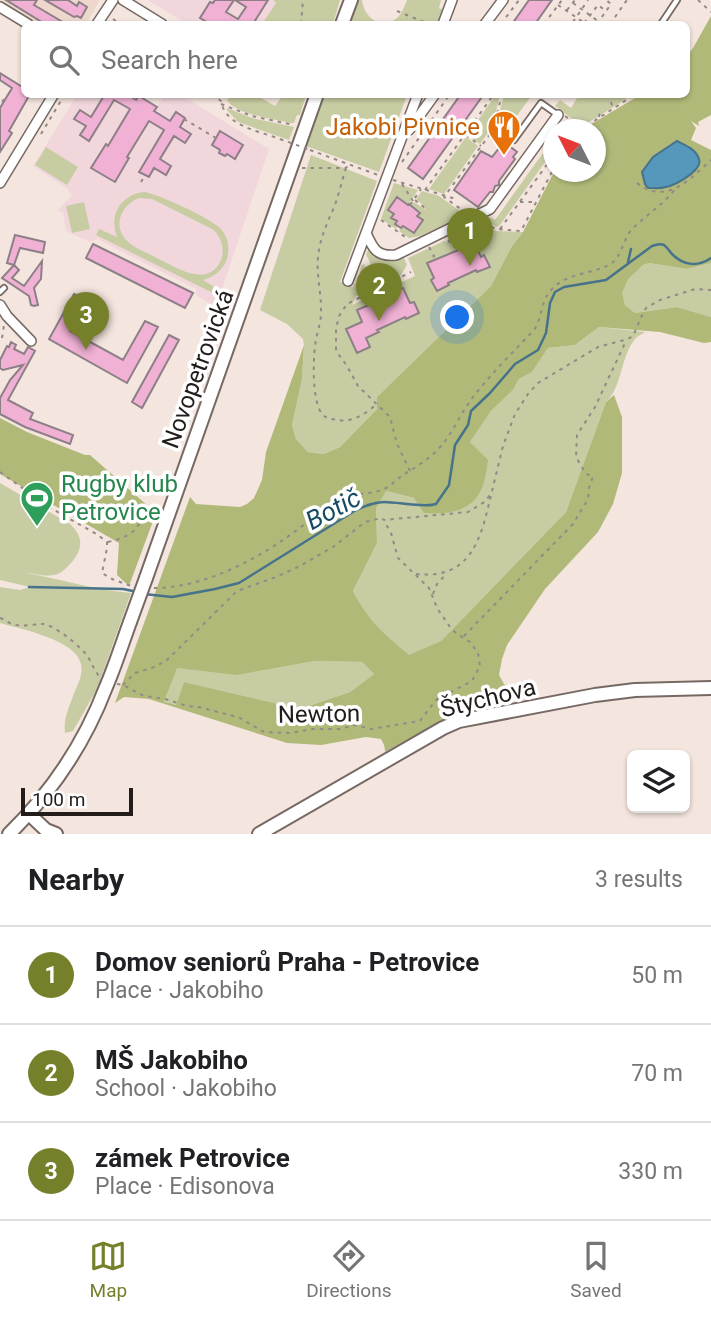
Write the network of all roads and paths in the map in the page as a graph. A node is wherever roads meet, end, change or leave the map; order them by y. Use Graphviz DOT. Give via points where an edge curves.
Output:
graph roads {
  1 [pos="113,0"];
  2 [pos="123,0"];
  3 [pos="303,0"];
  4 [pos="351,0"];
  5 [pos="452,0"];
  6 [pos="503,0"];
  7 [pos="519,0"];
  8 [pos="562,0"];
  9 [pos="588,0"];
  10 [pos="601,0"];
  11 [pos="606,0"];
  12 [pos="677,0"];
  13 [pos="698,0"];
  14 [pos="574,1"];
  15 [pos="625,1"];
  16 [pos="551,2"];
  17 [pos="598,5"];
  18 [pos="558,6"];
  19 [pos="0,7"];
  20 [pos="582,10"];
  21 [pos="397,11"];
  22 [pos="567,11"];
  23 [pos="606,11"];
  24 [pos="711,12"];
  25 [pos="590,16"];
  26 [pos="576,18"];
  27 [pos="23,21"];
  28 [pos="99,21"];
  29 [pos="157,21"];
  30 [pos="301,21"];
  31 [pos="343,21"];
  32 [pos="422,21"];
  33 [pos="444,21"];
  34 [pos="487,21"];
  35 [pos="503,21"];
  36 [pos="546,21"];
  37 [pos="574,21"];
  38 [pos="580,21"];
  39 [pos="587,21"];
  40 [pos="596,21"];
  41 [pos="599,21"];
  42 [pos="612,21"];
  43 [pos="663,21"];
  44 [pos="52,98"];
  45 [pos="63,98"];
  46 [pos="218,98"];
  47 [pos="316,98"];
  48 [pos="417,98"];
  49 [pos="432,98"];
  50 [pos="447,98"];
  51 [pos="491,98"];
  52 [pos="501,98"];
  53 [pos="607,98"];
  54 [pos="630,98"];
  55 [pos="480,101"];
  56 [pos="221,104"];
  57 [pos="486,106"];
  58 [pos="614,108"];
  59 [pos="600,111"];
  60 [pos="472,112"];
  61 [pos="558,115"];
  62 [pos="478,117"];
  63 [pos="598,118"];
  64 [pos="184,119"];
  65 [pos="464,123"];
  66 [pos="296,125"];
  67 [pos="470,128"];
  68 [pos="493,130"];
  69 [pos="41,134"];
  70 [pos="456,134"];
  71 [pos="465,135"];
  72 [pos="216,138"];
  73 [pos="462,138"];
  74 [pos="402,140"];
  75 [pos="514,140"];
  76 [pos="448,145"];
  77 [pos="481,146"];
  78 [pos="454,149"];
  79 [pos="440,156"];
  80 [pos="446,161"];
  81 [pos="710,161"];
  82 [pos="343,162"];
  83 [pos="349,164"];
  84 [pos="397,167"];
  85 [pos="432,167"];
  86 [pos="301,168"];
  87 [pos="346,168"];
  88 [pos="543,170"];
  89 [pos="438,172"];
  90 [pos="145,175"];
  91 [pos="424,178"];
  92 [pos="141,181"];
  93 [pos="401,182"];
  94 [pos="547,182"];
  95 [pos="0,183"];
  96 [pos="431,183"];
  97 [pos="637,183"];
  98 [pos="422,189"];
  99 [pos="675,189"];
  100 [pos="444,197"];
  101 [pos="456,199"];
  102 [pos="413,200"];
  103 [pos="519,202"];
  104 [pos="536,202"];
  105 [pos="410,205"];
  106 [pos="425,208"];
  107 [pos="482,215"];
  108 [pos="380,220"];
  109 [pos="400,227"];
  110 [pos="465,229"];
  111 [pos="500,230"];
  112 [pos="396,232"];
  113 [pos="366,233"];
  114 [pos="405,239"];
  115 [pos="444,239"];
  116 [pos="412,242"];
  117 [pos="463,243"];
  118 [pos="404,245"];
  119 [pos="429,246"];
  120 [pos="454,247"];
  121 [pos="433,262"];
  122 [pos="411,272"];
  123 [pos="348,281"];
  124 [pos="711,290"];
  125 [pos="0,305"];
  126 [pos="10,318"];
  127 [pos="2,338"];
  128 [pos="628,339"];
  129 [pos="31,341"];
  130 [pos="376,404"];
  131 [pos="411,471"];
  132 [pos="0,472"];
  133 [pos="492,491"];
  134 [pos="166,503"];
  135 [pos="384,520"];
  136 [pos="107,542"];
  137 [pos="447,572"];
  138 [pos="415,574"];
  139 [pos="143,584"];
  140 [pos="432,595"];
  141 [pos="0,618"];
  142 [pos="463,636"];
  143 [pos="108,682"];
  144 [pos="123,685"];
  145 [pos="711,688"];
  146 [pos="29,814"];
  147 [pos="9,834"];
  148 [pos="56,834"];
  149 [pos="259,834"];
  1 -- 28 [label="street"];
  2 -- 29 [label="street"];
  3 -- 30 [label="path"];
  4 -- 31 [label="main road"];
  5 -- 33 [label="street"];
  6 -- 34 [label="street"];
  7 -- 35 [label="path"];
  8 -- 18 [label="path"];
  9 -- 20 [label="path"];
  10 -- 17 [label="path"];
  11 -- 23 [label="path" via="611,4"];
  12 -- 43 [label="lane"];
  13 -- 24 [label="path"];
  14 -- 20 [label="path"];
  14 -- 22 [label="path"];
  15 -- 42 [label="path"];
  16 -- 18 [label="path"];
  17 -- 23 [label="path"];
  17 -- 25 [label="path"];
  18 -- 22 [label="path"];
  18 -- 36 [label="path"];
  19 -- 27 [label="street"];
  20 -- 25 [label="path"];
  20 -- 26 [label="path"];
  21 -- 32 [label="path"];
  22 -- 26 [label="path"];
  23 -- 41 [label="path"];
  25 -- 39 [label="path"];
  25 -- 40 [label="path"];
  26 -- 37 [label="path"];
  26 -- 38 [label="path"];
  44 -- 95 [label="street"];
  45 -- 69 [label="path"];
  46 -- 56 [label="path"];
  47 -- 134 [label="main road, Novopetrovická"];
  48 -- 74 [label="street"];
  49 -- 74 [label="street"];
  50 -- 84 [label="path"];
  51 -- 57 [label="path"];
  52 -- 68 [label="path"];
  53 -- 58 [label="path"];
  54 -- 58 [label="path"];
  55 -- 57 [label="path"];
  56 -- 66 [label="path"];
  56 -- 82 [label="path, bridge" via="233,121"];
  57 -- 62 [label="path"];
  58 -- 63 [label="path"];
  59 -- 63 [label="path"];
  60 -- 62 [label="path"];
  61 -- 75 [label="lane" via="541,103"];
  61 -- 107 [label="street"];
  62 -- 67 [label="path"];
  64 -- 72 [label="path"];
  65 -- 67 [label="path"];
  67 -- 71 [label="path"];
  68 -- 75 [label="path"];
  68 -- 77 [label="path"];
  70 -- 73 [label="path"];
  71 -- 73 [label="path"];
  71 -- 77 [label="path"];
  73 -- 78 [label="path"];
  74 -- 113 [label="street"];
  76 -- 78 [label="path"];
  77 -- 100 [label="path"];
  78 -- 80 [label="path"];
  79 -- 80 [label="path"];
  80 -- 89 [label="path"];
  81 -- 99 [label="path"];
  83 -- 87 [label="path"];
  85 -- 89 [label="path"];
  86 -- 87 [label="path"];
  87 -- 130 [label="path" via="318,251 322,311 315,346 316,402 327,418 346,422"];
  88 -- 103 [label="path"];
  89 -- 96 [label="path"];
  90 -- 92 [label="path"];
  91 -- 96 [label="path"];
  93 -- 102 [label="path"];
  94 -- 104 [label="path"];
  96 -- 98 [label="path"];
  96 -- 98 [label="path"];
  97 -- 99 [label="path" via="656,192"];
  98 -- 100 [label="path"];
  98 -- 102 [label="path"];
  99 -- 131 [label="path" via="630,232 614,261 555,287 544,299 534,330 472,398 441,446"];
  100 -- 101 [label="path"];
  102 -- 105 [label="path"];
  102 -- 106 [label="path"];
  103 -- 104 [label="path"];
  103 -- 111 [label="path"];
  104 -- 111 [label="path" via="521,230"];
  107 -- 111 [label="path"];
  107 -- 113 [label="street" via="388,256 378,252"];
  108 -- 112 [label="path"];
  109 -- 112 [label="path"];
  110 -- 117 [label="path" via="460,235"];
  112 -- 114 [label="path"];
  113 -- 123 [label="street"];
  115 -- 120 [label="path"];
  116 -- 118 [label="path"];
  119 -- 121 [label="path"];
  122 -- 130 [label="path" via="347,304 339,316 336,349 358,386"];
  124 -- 128 [label="path" via="685,291 652,304"];
  125 -- 126 [label="street"];
  126 -- 127 [label="path"];
  126 -- 129 [label="street"];
  128 -- 133 [label="path" via="598,347 533,387 515,414"];
  128 -- 142 [label="path" via="577,435 576,457 586,474 593,476 588,499 573,524"];
  130 -- 131 [label="path" via="390,417"];
  131 -- 139 [label="path" via="386,488 344,499 240,566 177,586"];
  132 -- 136 [label="path"];
  133 -- 135 [label="path" via="486,501 468,512"];
  133 -- 137 [label="path" via="475,548"];
  134 -- 136 [label="path" via="133,532"];
  134 -- 139 [label="main road, Novopetrovická"];
  135 -- 138 [label="path" via="398,558"];
  135 -- 144 [label="path" via="365,522 300,566 237,591 166,661 135,673"];
  136 -- 139 [label="path" via="102,573 127,585"];
  137 -- 138 [label="path"];
  137 -- 140 [label="path"];
  138 -- 140 [label="path"];
  139 -- 143 [label="main road, Novopetrovická, bridge"];
  140 -- 142 [label="path" via="450,627"];
  141 -- 143 [label="path" via="11,624 52,626 79,646 93,669"];
  142 -- 144 [label="path, Newton" via="478,653 480,666 472,681 436,700 420,721 371,729 355,725 264,732 240,718 144,696"];
  143 -- 144 [label="path, Newton"];
  143 -- 146 [label="main road, Novopetrovická" via="81,740"];
  145 -- 149 [label="main road, Štychova" via="595,695 459,722"];
  146 -- 147 [label="main road, Novopetrovická"];
  146 -- 148 [label="main road"];
}
